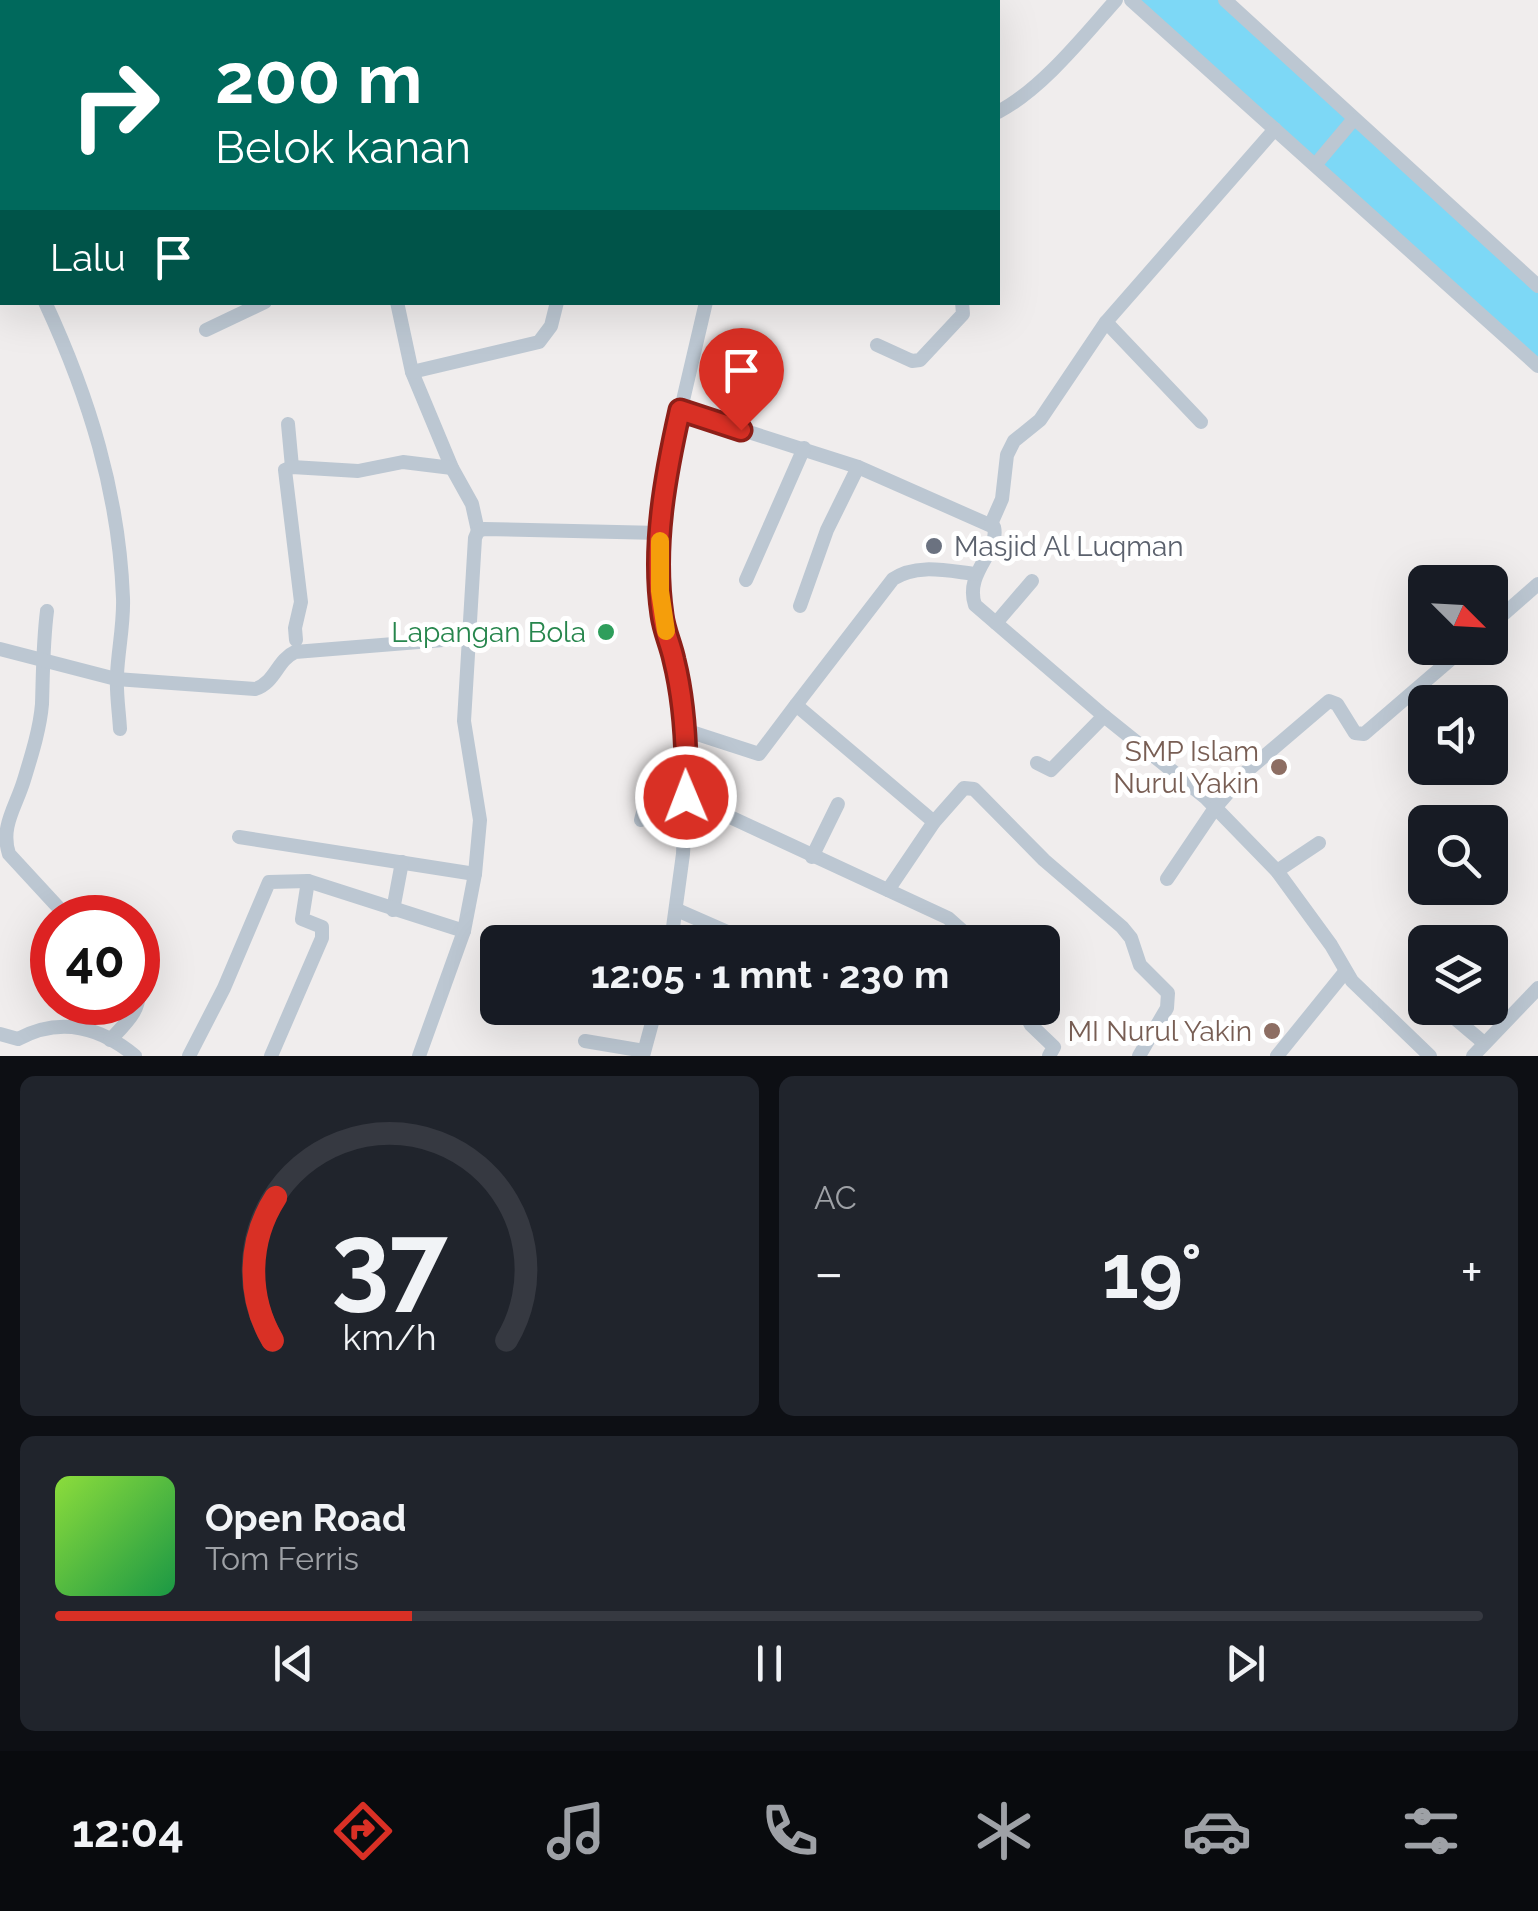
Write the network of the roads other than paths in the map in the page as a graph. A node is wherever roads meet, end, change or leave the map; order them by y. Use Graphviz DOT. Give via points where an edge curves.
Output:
graph roads {
  1 [pos="1116,0"];
  2 [pos="1131,0"];
  3 [pos="1225,0"];
  4 [pos="1000,111"];
  5 [pos="1351,123"];
  6 [pos="1275,129"];
  7 [pos="1319,161"];
  8 [pos="1538,286"];
  9 [pos="46,305"];
  10 [pos="258,305"];
  11 [pos="397,305"];
  12 [pos="555,305"];
  13 [pos="705,305"];
  14 [pos="962,305"];
  15 [pos="1106,322"];
  16 [pos="206,330"];
  17 [pos="877,346"];
  18 [pos="1538,366"];
  19 [pos="412,372"];
  20 [pos="680,410"];
  21 [pos="1201,422"];
  22 [pos="288,424"];
  23 [pos="804,448"];
  24 [pos="292,467"];
  25 [pos="858,467"];
  26 [pos="452,468"];
  27 [pos="991,524"];
  28 [pos="478,531"];
  29 [pos="660,533"];
  30 [pos="975,574"];
  31 [pos="746,580"];
  32 [pos="1032,581"];
  33 [pos="1538,584"];
  34 [pos="800,606"];
  35 [pos="1508,610"];
  36 [pos="47,611"];
  37 [pos="996,624"];
  38 [pos="468,638"];
  39 [pos="296,640"];
  40 [pos="0,649"];
  41 [pos="41,661"];
  42 [pos="1444,665"];
  43 [pos="116,679"];
  44 [pos="796,705"];
  45 [pos="1104,716"];
  46 [pos="120,729"];
  47 [pos="685,730"];
  48 [pos="687,761"];
  49 [pos="1037,763"];
  50 [pos="686,797"];
  51 [pos="838,804"];
  52 [pos="1215,808"];
  53 [pos="641,820"];
  54 [pos="934,822"];
  55 [pos="239,837"];
  56 [pos="1319,842"];
  57 [pos="812,857"];
  58 [pos="5,860"];
  59 [pos="402,862"];
  60 [pos="1277,871"];
  61 [pos="474,874"];
  62 [pos="1166,879"];
  63 [pos="308,881"];
  64 [pos="888,890"];
  65 [pos="43,895"];
  66 [pos="393,910"];
  67 [pos="677,910"];
  68 [pos="674,925"];
  69 [pos="711,925"];
  70 [pos="956,925"];
  71 [pos="464,931"];
  72 [pos="1344,972"];
  73 [pos="1538,988"];
  74 [pos="122,1025"];
  75 [pos="651,1025"];
  76 [pos="1032,1025"];
  77 [pos="1463,1025"];
  78 [pos="0,1034"];
  79 [pos="110,1040"];
  80 [pos="585,1041"];
  81 [pos="1484,1043"];
  82 [pos="1052,1052"];
  83 [pos="643,1054"];
  84 [pos="134,1056"];
  85 [pos="189,1056"];
  86 [pos="271,1056"];
  87 [pos="418,1056"];
  88 [pos="1068,1056"];
  89 [pos="1139,1056"];
  90 [pos="1277,1056"];
  91 [pos="1430,1056"];
  92 [pos="1472,1056"];
  1 -- 4 [label="street" via="1061,60"];
  2 -- 6 [label="street"];
  3 -- 5 [label="street"];
  5 -- 7 [label="street"];
  5 -- 8 [label="street"];
  6 -- 7 [label="street"];
  6 -- 15 [label="street"];
  7 -- 18 [label="street"];
  9 -- 43 [label="street" via="94,420 112,499 123,600"];
  10 -- 16 [label="street"];
  11 -- 19 [label="street"];
  12 -- 19 [label="street" via="539,342"];
  13 -- 20 [label="street"];
  14 -- 17 [label="street" via="963,314 920,360"];
  15 -- 21 [label="street"];
  15 -- 27 [label="street" via="1046,412 1010,447"];
  19 -- 26 [label="street"];
  20 -- 23 [label="street"];
  20 -- 29 [label="street"];
  22 -- 24 [label="street"];
  23 -- 25 [label="street"];
  23 -- 31 [label="street"];
  24 -- 26 [label="street" via="358,471 403,462"];
  24 -- 39 [label="street" via="284,475 300,602"];
  25 -- 27 [label="street"];
  25 -- 34 [label="street"];
  26 -- 28 [label="street"];
  27 -- 30 [label="street" via="996,534"];
  28 -- 29 [label="street"];
  28 -- 38 [label="street"];
  29 -- 47 [label="street" via="662,616"];
  30 -- 37 [label="street" via="973,602"];
  30 -- 44 [label="street" via="902,573"];
  32 -- 37 [label="street"];
  33 -- 35 [label="street"];
  36 -- 41 [label="street"];
  37 -- 45 [label="street"];
  38 -- 43 [label="street" via="295,652 256,689"];
  38 -- 61 [label="street" via="464,721 480,820"];
  40 -- 41 [label="street"];
  41 -- 43 [label="street"];
  41 -- 58 [label="street" via="39,722 4,830"];
  42 -- 52 [label="street" via="1364,734 1355,733 1329,701 1247,771"];
  43 -- 46 [label="street"];
  44 -- 47 [label="street" via="758,754"];
  44 -- 54 [label="street"];
  45 -- 49 [label="street" via="1051,770"];
  45 -- 52 [label="street"];
  47 -- 48 [label="street"];
  48 -- 50 [label="street"];
  48 -- 53 [label="street" via="657,777"];
  50 -- 57 [label="street"];
  50 -- 67 [label="street"];
  51 -- 57 [label="street"];
  52 -- 60 [label="street"];
  52 -- 62 [label="street"];
  54 -- 64 [label="street"];
  54 -- 89 [label="street" via="964,788 974,790 1122,927 1140,966 1170,998"];
  55 -- 59 [label="street"];
  56 -- 60 [label="street"];
  57 -- 64 [label="street"];
  58 -- 65 [label="street"];
  59 -- 61 [label="street"];
  59 -- 66 [label="street"];
  60 -- 72 [label="street"];
  61 -- 71 [label="street"];
  63 -- 66 [label="street"];
  63 -- 85 [label="street" via="266,883"];
  63 -- 86 [label="street" via="302,919 322,927 322,938"];
  64 -- 70 [label="street"];
  66 -- 71 [label="street"];
  67 -- 68 [label="street"];
  67 -- 69 [label="street"];
  71 -- 87 [label="street"];
  72 -- 90 [label="street"];
  72 -- 91 [label="street"];
  73 -- 81 [label="street"];
  74 -- 79 [label="street"];
  75 -- 83 [label="street"];
  76 -- 82 [label="street"];
  77 -- 81 [label="street"];
  78 -- 79 [label="street" via="18,1039 42,1026 74,1026"];
  79 -- 84 [label="street"];
  80 -- 83 [label="street"];
  81 -- 92 [label="street"];
  82 -- 88 [label="street"];
}
